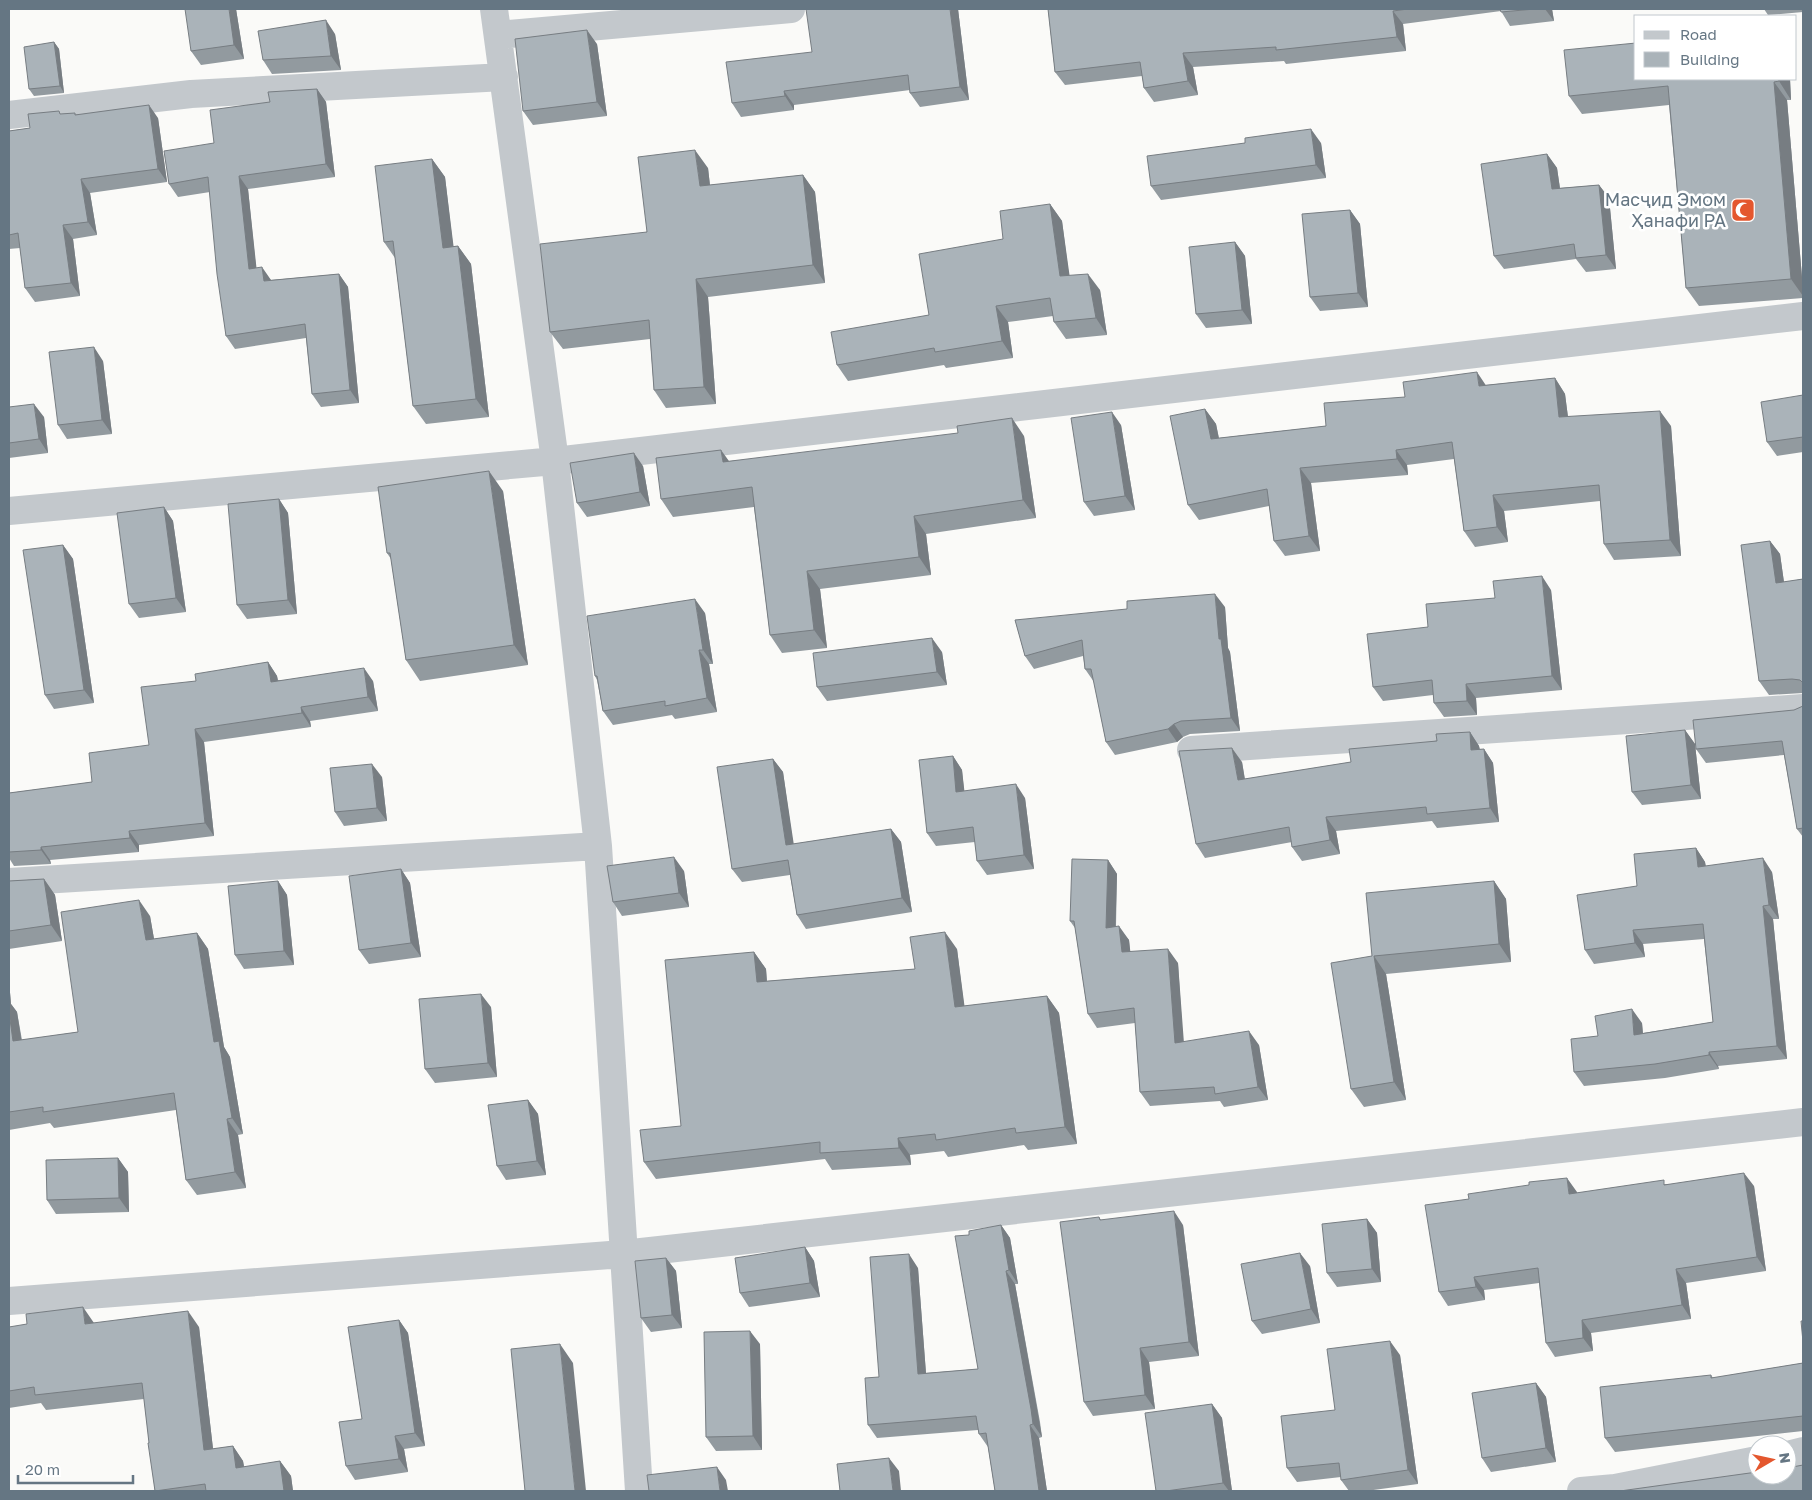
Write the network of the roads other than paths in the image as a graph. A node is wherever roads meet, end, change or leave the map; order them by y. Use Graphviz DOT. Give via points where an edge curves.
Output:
graph roads {
  1 [pos="494,9"];
  2 [pos="791,9"];
  3 [pos="498,36"];
  4 [pos="504,77"];
  5 [pos="9,115"];
  6 [pos="1803,316"];
  7 [pos="555,461"];
  8 [pos="9,511"];
  9 [pos="1803,708"];
  10 [pos="1191,750"];
  11 [pos="598,846"];
  12 [pos="9,882"];
  13 [pos="1803,1122"];
  14 [pos="624,1254"];
  15 [pos="9,1301"];
  16 [pos="1747,1462"];
  17 [pos="639,1491"];
  18 [pos="1582,1491"];
  1 -- 3 [label="street"];
  2 -- 3 [label="street"];
  3 -- 4 [label="street"];
  4 -- 5 [label="street" via="191,94"];
  4 -- 7 [label="street"];
  6 -- 7 [label="street"];
  7 -- 8 [label="street"];
  7 -- 11 [label="street"];
  9 -- 10 [label="street"];
  11 -- 12 [label="street"];
  11 -- 14 [label="street"];
  13 -- 14 [label="street"];
  14 -- 15 [label="street"];
  14 -- 17 [label="street"];
  16 -- 18 [label="street" via="1615,1488"];
}
